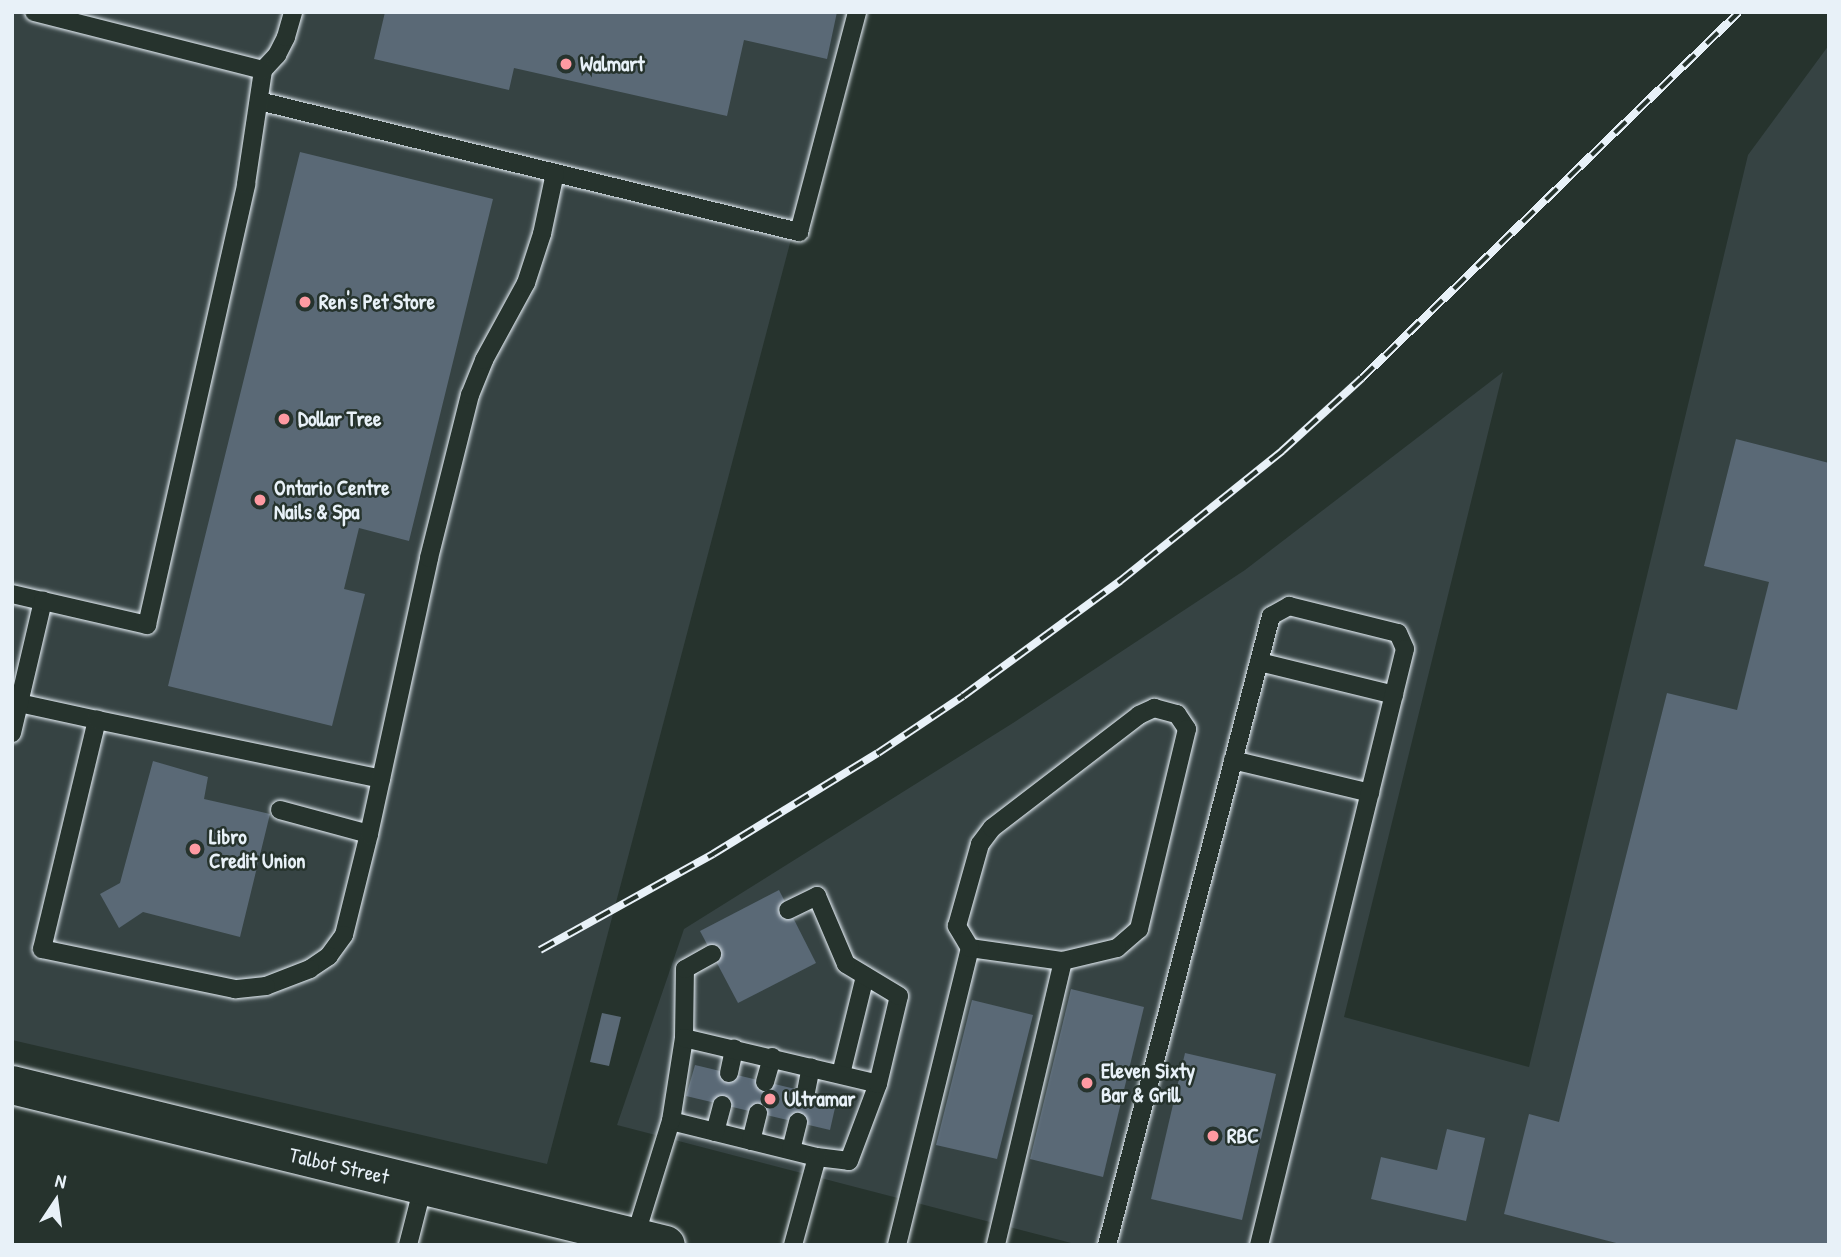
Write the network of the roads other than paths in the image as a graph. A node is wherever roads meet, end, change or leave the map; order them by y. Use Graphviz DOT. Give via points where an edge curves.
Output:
graph roads {
  1 [pos="34,12"];
  2 [pos="293,12"];
  3 [pos="857,12"];
  4 [pos="263,70"];
  5 [pos="259,101"];
  6 [pos="555,173"];
  7 [pos="12,594"];
  8 [pos="43,601"];
  9 [pos="1259,662"];
  10 [pos="1394,695"];
  11 [pos="19,703"];
  12 [pos="97,720"];
  13 [pos="12,733"];
  14 [pos="1233,760"];
  15 [pos="381,779"];
  16 [pos="1370,793"];
  17 [pos="280,810"];
  18 [pos="369,834"];
  19 [pos="788,910"];
  20 [pos="970,948"];
  21 [pos="712,954"];
  22 [pos="1063,961"];
  23 [pos="866,976"];
  24 [pos="684,1038"];
  25 [pos="734,1049"];
  26 [pos="772,1057"];
  27 [pos="811,1067"];
  28 [pos="729,1073"];
  29 [pos="841,1074"];
  30 [pos="765,1082"];
  31 [pos="878,1084"];
  32 [pos="12,1085"];
  33 [pos="806,1092"];
  34 [pos="722,1105"];
  35 [pos="758,1113"];
  36 [pos="671,1121"];
  37 [pos="798,1122"];
  38 [pos="715,1132"];
  39 [pos="751,1141"];
  40 [pos="792,1150"];
  41 [pos="817,1157"];
  42 [pos="423,1186"];
  43 [pos="651,1241"];
  44 [pos="408,1245"];
  45 [pos="793,1245"];
  46 [pos="897,1245"];
  47 [pos="996,1245"];
  48 [pos="1107,1245"];
  49 [pos="1259,1245"];
  1 -- 4 [label="lane"];
  2 -- 4 [label="lane" via="277,55"];
  3 -- 6 [label="lane" via="799,232"];
  4 -- 5 [label="lane"];
  5 -- 6 [label="lane"];
  5 -- 8 [label="lane" via="246,184 147,625"];
  6 -- 15 [label="lane" via="526,283 470,395"];
  7 -- 8 [label="lane"];
  8 -- 11 [label="lane"];
  9 -- 10 [label="lane"];
  9 -- 10 [label="lane" via="1271,616 1289,606 1398,633 1405,649"];
  9 -- 14 [label="lane"];
  10 -- 16 [label="lane"];
  11 -- 12 [label="lane"];
  11 -- 13 [label="lane"];
  12 -- 15 [label="lane"];
  12 -- 18 [label="lane" via="42,949 235,989 266,986 310,969 329,956 344,935"];
  14 -- 16 [label="lane"];
  14 -- 48 [label="lane"];
  15 -- 18 [label="lane"];
  16 -- 49 [label="lane"];
  17 -- 18 [label="lane"];
  19 -- 23 [label="lane" via="817,896 846,964"];
  20 -- 22 [label="lane"];
  20 -- 22 [label="lane" via="957,926 980,844 992,828 1139,715 1154,708 1177,714 1187,729 1139,929 1117,948"];
  20 -- 46 [label="lane"];
  21 -- 24 [label="lane" via="685,969"];
  22 -- 47 [label="lane"];
  23 -- 29 [label="lane"];
  23 -- 31 [label="lane" via="899,996"];
  24 -- 25 [label="lane"];
  24 -- 36 [label="lane"];
  25 -- 26 [label="lane"];
  25 -- 28 [label="lane"];
  26 -- 27 [label="lane"];
  26 -- 30 [label="lane"];
  27 -- 29 [label="lane"];
  27 -- 33 [label="lane"];
  29 -- 31 [label="lane"];
  31 -- 41 [label="lane" via="849,1161"];
  32 -- 42 [label="main road, Talbot Street"];
  34 -- 38 [label="lane"];
  35 -- 39 [label="lane"];
  36 -- 38 [label="lane"];
  36 -- 43 [label="lane"];
  37 -- 40 [label="lane"];
  38 -- 39 [label="lane"];
  39 -- 40 [label="lane"];
  40 -- 41 [label="lane"];
  41 -- 45 [label="lane"];
  42 -- 43 [label="main road, Talbot Street"];
  42 -- 44 [label="lane"];
}
